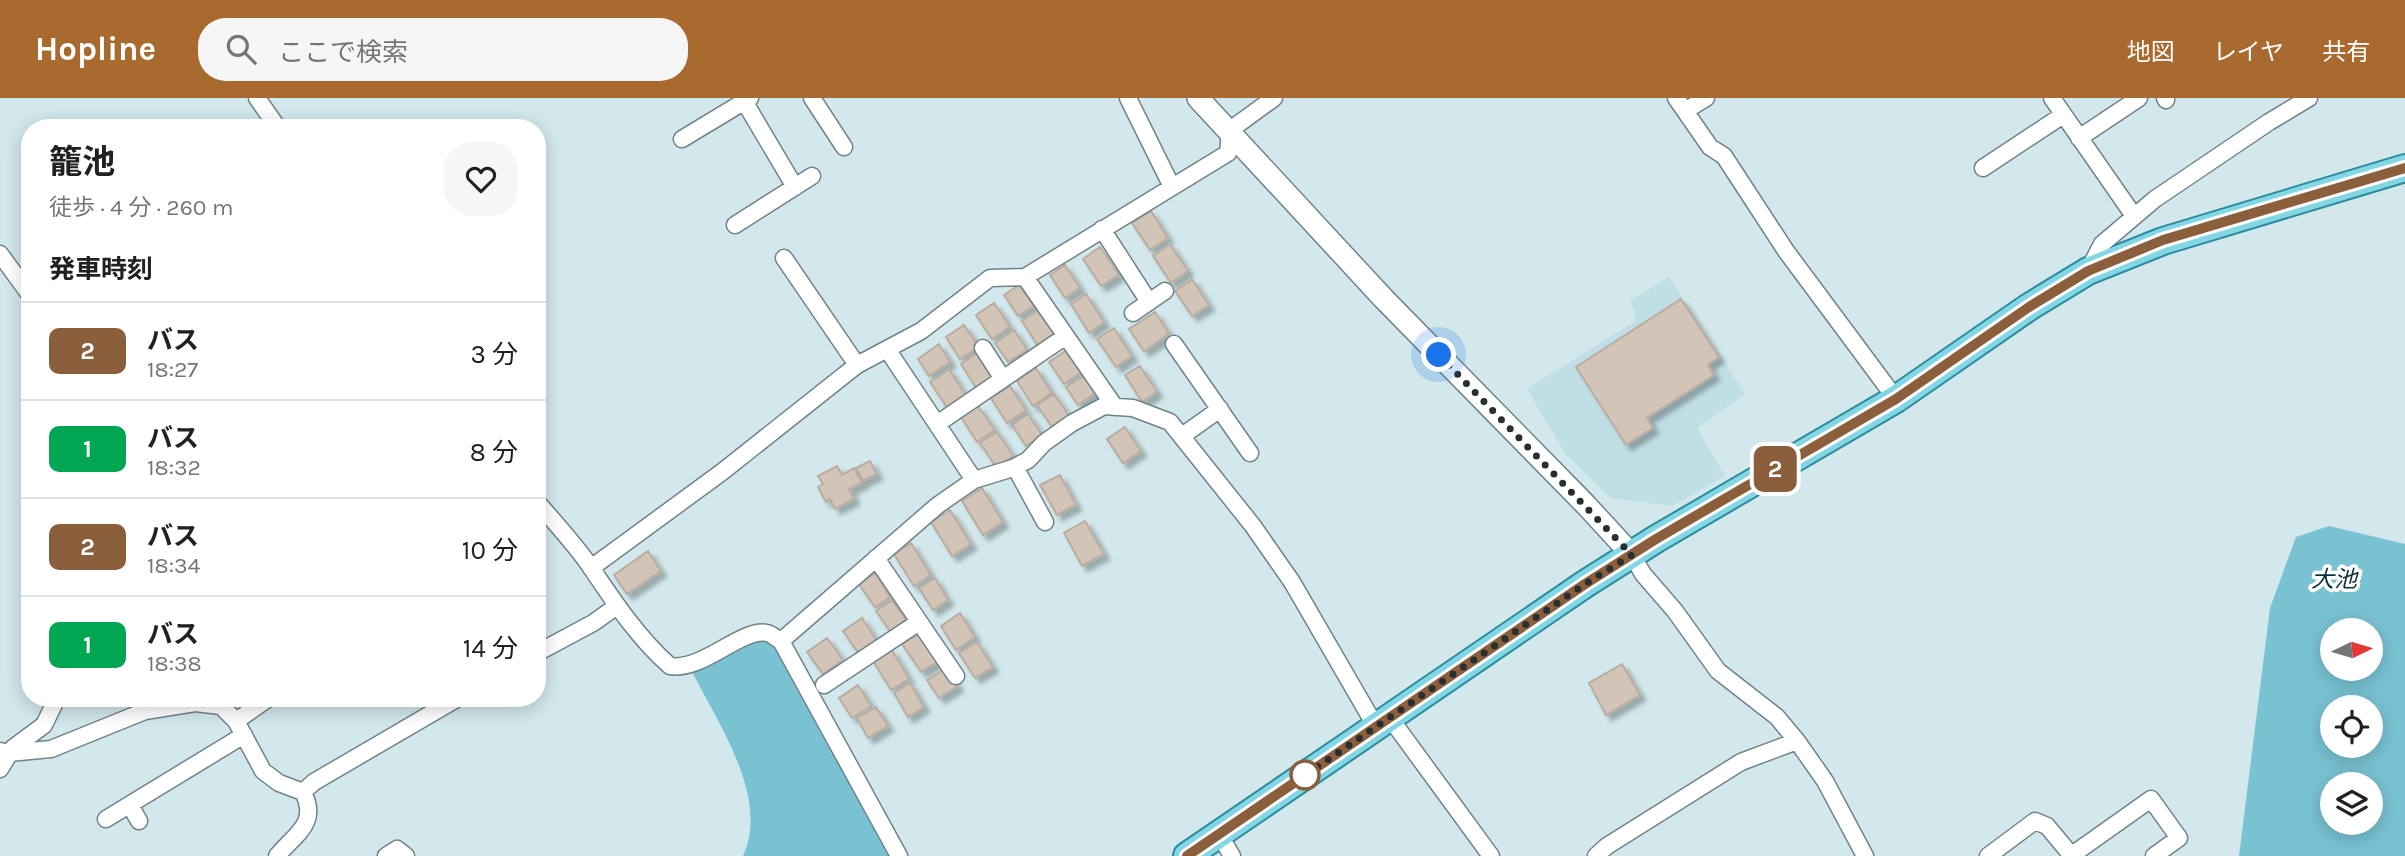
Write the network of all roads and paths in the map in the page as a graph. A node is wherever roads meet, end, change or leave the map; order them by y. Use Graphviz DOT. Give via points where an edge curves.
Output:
graph roads {
  1 [pos="257,98"];
  2 [pos="812,98"];
  3 [pos="1128,98"];
  4 [pos="1198,98"];
  5 [pos="1274,98"];
  6 [pos="1706,98"];
  7 [pos="2052,98"];
  8 [pos="2138,98"];
  9 [pos="2309,98"];
  10 [pos="747,99"];
  11 [pos="1680,105"];
  12 [pos="2063,115"];
  13 [pos="272,119"];
  14 [pos="1230,130"];
  15 [pos="2079,138"];
  16 [pos="682,139"];
  17 [pos="844,147"];
  18 [pos="1983,168"];
  19 [pos="2405,168"];
  20 [pos="812,176"];
  21 [pos="795,187"];
  22 [pos="1172,187"];
  23 [pos="2134,216"];
  24 [pos="736,225"];
  25 [pos="1102,229"];
  26 [pos="0,254"];
  27 [pos="784,258"];
  28 [pos="2088,271"];
  29 [pos="1025,276"];
  30 [pos="21,283"];
  31 [pos="1164,292"];
  32 [pos="1149,302"];
  33 [pos="1133,313"];
  34 [pos="1066,336"];
  35 [pos="1174,344"];
  36 [pos="983,348"];
  37 [pos="887,349"];
  38 [pos="857,365"];
  39 [pos="1003,379"];
  40 [pos="1896,399"];
  41 [pos="1115,407"];
  42 [pos="1220,409"];
  43 [pos="937,424"];
  44 [pos="1182,436"];
  45 [pos="1250,453"];
  46 [pos="1015,467"];
  47 [pos="974,480"];
  48 [pos="546,512"];
  49 [pos="1045,522"];
  50 [pos="1632,555"];
  51 [pos="876,558"];
  52 [pos="591,568"];
  53 [pos="617,606"];
  54 [pos="919,622"];
  55 [pos="781,641"];
  56 [pos="546,648"];
  57 [pos="956,676"];
  58 [pos="824,685"];
  59 [pos="53,707"];
  60 [pos="163,707"];
  61 [pos="221,707"];
  62 [pos="260,707"];
  63 [pos="443,707"];
  64 [pos="1383,722"];
  65 [pos="240,728"];
  66 [pos="1797,741"];
  67 [pos="5,752"];
  68 [pos="0,769"];
  69 [pos="303,792"];
  70 [pos="130,805"];
  71 [pos="106,819"];
  72 [pos="139,821"];
  73 [pos="1226,845"];
  74 [pos="2072,855"];
  75 [pos="277,856"];
  76 [pos="386,856"];
  77 [pos="405,856"];
  78 [pos="899,856"];
  79 [pos="1187,856"];
  80 [pos="1491,856"];
  81 [pos="1596,856"];
  82 [pos="1865,856"];
  83 [pos="1989,856"];
  84 [pos="2154,856"];
  1 -- 13 [label="street"];
  2 -- 17 [label="street"];
  3 -- 22 [label="street"];
  4 -- 14 [label="street"];
  5 -- 14 [label="street"];
  6 -- 11 [label="street"];
  7 -- 12 [label="street"];
  8 -- 15 [label="street"];
  9 -- 23 [label="street"];
  10 -- 16 [label="street"];
  10 -- 21 [label="street"];
  11 -- 40 [label="street" via="1710,147 1724,156 1786,251"];
  12 -- 15 [label="street"];
  12 -- 18 [label="street"];
  14 -- 22 [label="street" via="1228,153"];
  14 -- 50 [label="street" via="1384,299"];
  15 -- 23 [label="street"];
  19 -- 28 [label="main road" via="2163,240"];
  20 -- 21 [label="street"];
  21 -- 24 [label="street"];
  22 -- 25 [label="street"];
  23 -- 28 [label="street" via="2102,244"];
  25 -- 29 [label="street"];
  25 -- 32 [label="street"];
  26 -- 30 [label="street"];
  27 -- 38 [label="street" via="828,308"];
  28 -- 40 [label="main road"];
  29 -- 34 [label="street"];
  29 -- 37 [label="street" via="990,278 921,331"];
  31 -- 32 [label="street"];
  32 -- 33 [label="street"];
  34 -- 39 [label="street"];
  34 -- 41 [label="street"];
  35 -- 42 [label="street"];
  36 -- 39 [label="street"];
  37 -- 38 [label="street"];
  37 -- 43 [label="street"];
  38 -- 52 [label="street"];
  39 -- 43 [label="street"];
  40 -- 50 [label="main road"];
  41 -- 44 [label="street" via="1133,408 1170,422"];
  41 -- 46 [label="street" via="1104,406 1072,424"];
  42 -- 44 [label="street"];
  42 -- 45 [label="street"];
  43 -- 47 [label="street"];
  44 -- 64 [label="street" via="1253,526"];
  46 -- 47 [label="street"];
  46 -- 49 [label="street"];
  47 -- 51 [label="street"];
  48 -- 52 [label="street"];
  50 -- 64 [label="main road"];
  50 -- 66 [label="street" via="1718,671 1777,717"];
  51 -- 54 [label="street"];
  51 -- 55 [label="street"];
  52 -- 53 [label="street"];
  53 -- 55 [label="street" via="670,666 688,666 755,634 768,633"];
  53 -- 56 [label="street"];
  54 -- 57 [label="street"];
  54 -- 58 [label="street"];
  55 -- 78 [label="street"];
  59 -- 67 [label="street" via="44,725"];
  60 -- 67 [label="street" via="51,749"];
  61 -- 65 [label="street"];
  62 -- 65 [label="street"];
  63 -- 69 [label="street"];
  64 -- 73 [label="main road"];
  64 -- 80 [label="street"];
  65 -- 69 [label="street" via="263,771"];
  65 -- 70 [label="street"];
  66 -- 81 [label="street" via="1741,762"];
  66 -- 82 [label="street" via="1825,781"];
  67 -- 68 [label="street"];
  69 -- 75 [label="street" via="309,803 308,821"];
  70 -- 71 [label="street"];
  70 -- 72 [label="street"];
  73 -- 79 [label="main road"];
  74 -- 83 [label="street" via="2047,825 2035,821"];
  74 -- 84 [label="street" via="2151,799 2179,838"];
  76 -- 77 [label="street" via="397,849"];
}
